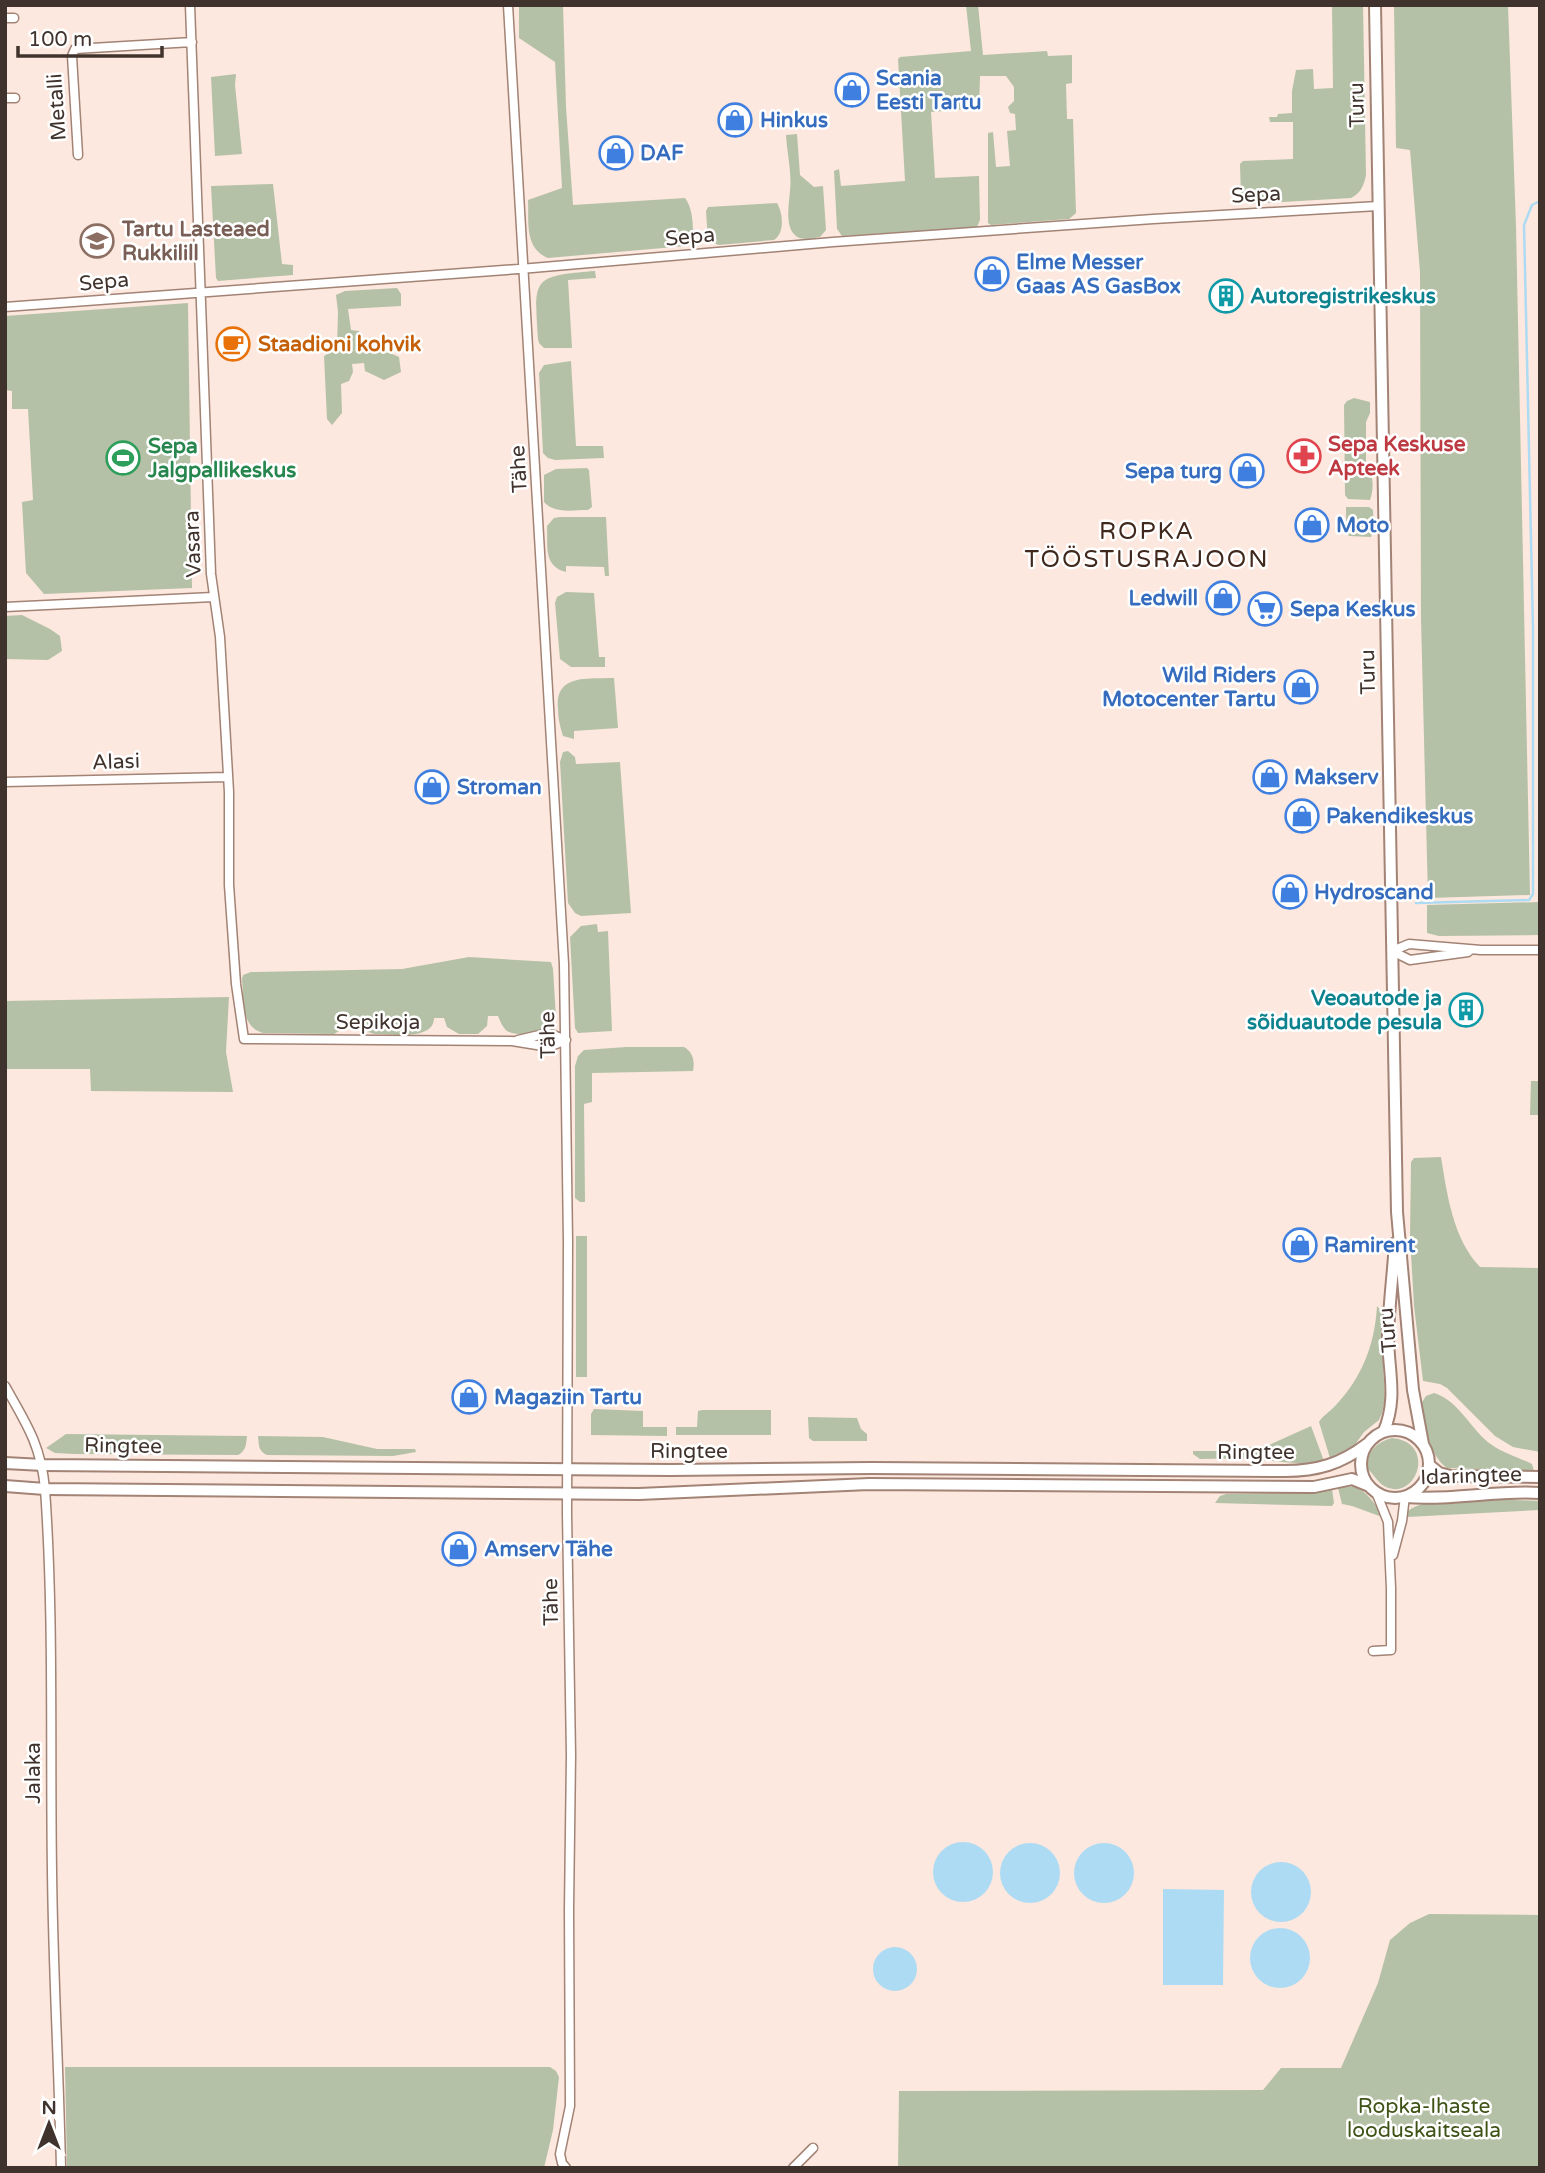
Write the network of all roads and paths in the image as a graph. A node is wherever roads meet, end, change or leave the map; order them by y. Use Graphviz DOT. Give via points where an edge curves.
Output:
graph roads {
  1 [pos="190,5"];
  2 [pos="508,5"];
  3 [pos="1375,5"];
  4 [pos="192,41"];
  5 [pos="5,98"];
  6 [pos="15,98"];
  7 [pos="78,155"];
  8 [pos="1378,206"];
  9 [pos="523,269"];
  10 [pos="201,292"];
  11 [pos="5,307"];
  12 [pos="213,597"];
  13 [pos="5,607"];
  14 [pos="228,776"];
  15 [pos="5,782"];
  16 [pos="1481,950"];
  17 [pos="1540,950"];
  18 [pos="1392,951"];
  19 [pos="244,1039"];
  20 [pos="566,1041"];
  21 [pos="1397,1212"];
  22 [pos="5,1386"];
  23 [pos="1384,1431"];
  24 [pos="1367,1444"];
  25 [pos="1423,1444"];
  26 [pos="5,1462"];
  27 [pos="43,1465"];
  28 [pos="1429,1465"];
  29 [pos="567,1470"];
  30 [pos="1540,1477"];
  31 [pos="5,1486"];
  32 [pos="45,1489"];
  33 [pos="1372,1489"];
  34 [pos="1540,1493"];
  35 [pos="567,1494"];
  36 [pos="1405,1496"];
  37 [pos="1390,1564"];
  38 [pos="1373,1651"];
  39 [pos="813,2148"];
  40 [pos="61,2168"];
  41 [pos="566,2168"];
  42 [pos="793,2168"];
  1 -- 4 [label="street, Vasara"];
  2 -- 9 [label="street, Tähe"];
  3 -- 8 [label="main road, Turu"];
  4 -- 7 [label="street, Metalli" via="75,49"];
  4 -- 10 [label="street, Vasara"];
  5 -- 6 [label="street"];
  8 -- 9 [label="street, Sepa" via="833,242"];
  8 -- 18 [label="main road, Turu"];
  9 -- 10 [label="street, Sepa"];
  9 -- 20 [label="street, Tähe" via="555,778"];
  10 -- 11 [label="street, Sepa"];
  10 -- 12 [label="street, Vasara"];
  12 -- 13 [label="street"];
  12 -- 14 [label="street, Vasara" via="220,636"];
  14 -- 15 [label="street, Alasi"];
  14 -- 19 [label="street, Vasara" via="229,886"];
  16 -- 17 [label="street"];
  16 -- 18 [label="street" via="1409,944"];
  16 -- 18 [label="street" via="1410,960"];
  18 -- 21 [label="main road, Turu"];
  19 -- 20 [label="street, Sepikoja" via="512,1041 549,1047"];
  20 -- 29 [label="street, Tähe"];
  21 -- 23 [label="main road, Turu" via="1388,1334 1391,1413"];
  21 -- 25 [label="main road, Turu" via="1413,1390"];
  22 -- 27 [label="street, Jalaka"];
  23 -- 24 [label="main road"];
  23 -- 25 [label="main road" via="1406,1431"];
  24 -- 29 [label="main road, Ringtee" via="1350,1457 1307,1471"];
  24 -- 33 [label="main road" via="1361,1465"];
  25 -- 28 [label="main road"];
  26 -- 27 [label="main road, Ringtee"];
  27 -- 29 [label="main road, Ringtee"];
  27 -- 32 [label="street, Jalaka"];
  28 -- 30 [label="main road, Idaringtee" via="1451,1476"];
  28 -- 36 [label="main road" via="1422,1485"];
  29 -- 35 [label="street, Tähe"];
  31 -- 32 [label="main road, Ringtee"];
  32 -- 35 [label="main road, Ringtee"];
  32 -- 40 [label="street, Jalaka"];
  33 -- 35 [label="main road, Ringtee" via="1352,1479 1304,1487 881,1484"];
  33 -- 36 [label="main road" via="1385,1496"];
  33 -- 37 [label="street" via="1388,1522"];
  34 -- 36 [label="main road, Idaringtee"];
  35 -- 41 [label="street, Tähe" via="570,2106 560,2154"];
  36 -- 37 [label="street"];
  37 -- 38 [label="street" via="1391,1650"];
  39 -- 42 [label="street"];
}
